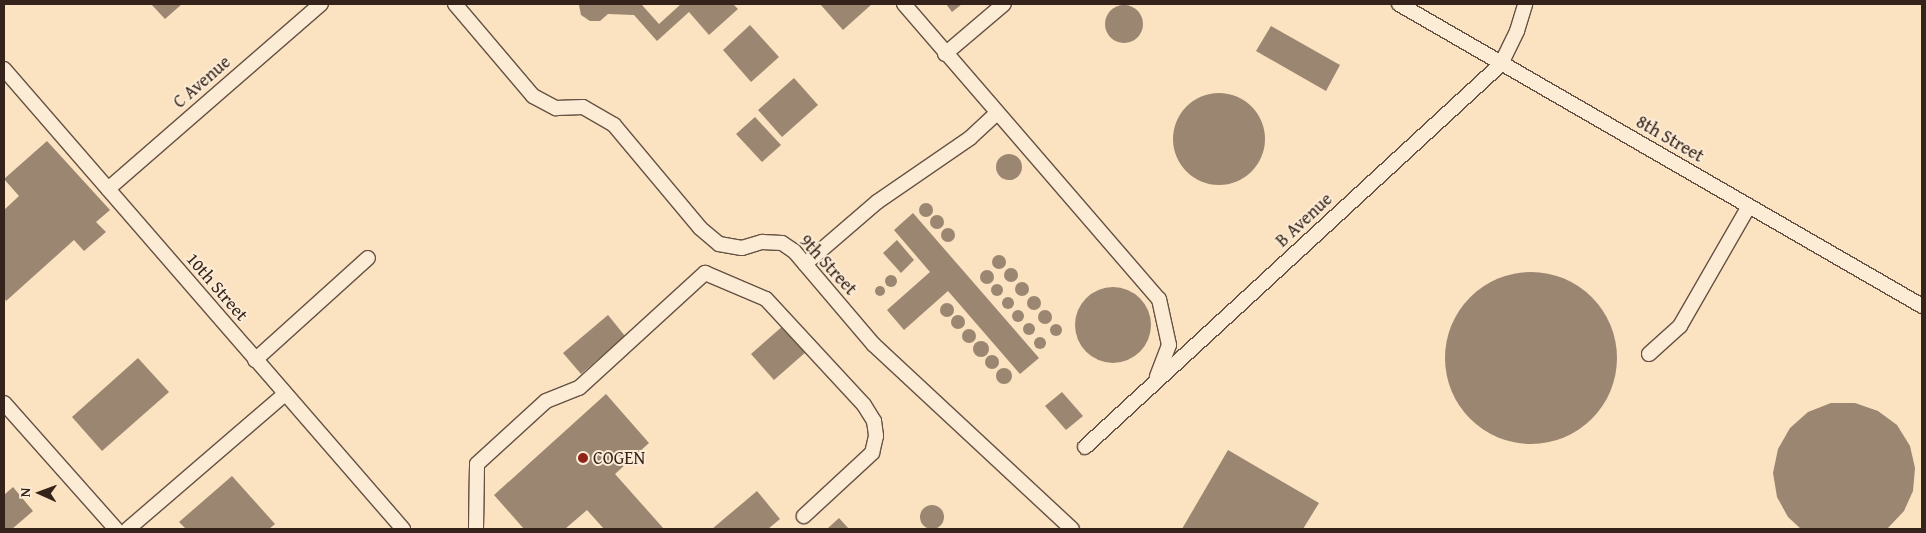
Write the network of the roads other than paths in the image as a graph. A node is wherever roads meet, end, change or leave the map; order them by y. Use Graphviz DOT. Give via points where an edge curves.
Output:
graph roads {
  1 [pos="321,4"];
  2 [pos="455,4"];
  3 [pos="904,4"];
  4 [pos="1004,4"];
  5 [pos="1399,4"];
  6 [pos="1525,4"];
  7 [pos="945,54"];
  8 [pos="1501,64"];
  9 [pos="4,69"];
  10 [pos="997,113"];
  11 [pos="108,189"];
  12 [pos="1748,206"];
  13 [pos="368,258"];
  14 [pos="805,264"];
  15 [pos="1922,306"];
  16 [pos="1649,354"];
  17 [pos="255,360"];
  18 [pos="1154,383"];
  19 [pos="285,394"];
  20 [pos="4,403"];
  21 [pos="1084,447"];
  22 [pos="804,516"];
  23 [pos="116,529"];
  24 [pos="128,529"];
  25 [pos="403,529"];
  26 [pos="476,529"];
  27 [pos="1072,529"];
  1 -- 11 [label="lane, C Avenue"];
  2 -- 14 [label="lane, 9th Street" via="533,96 556,108 583,107 614,125 700,228 719,244 742,248 762,242 782,243"];
  3 -- 7 [label="lane"];
  4 -- 7 [label="lane"];
  5 -- 8 [label="lane, 8th Street"];
  6 -- 8 [label="lane, B Avenue" via="1517,31"];
  7 -- 10 [label="lane"];
  8 -- 12 [label="lane, 8th Street"];
  8 -- 18 [label="lane, B Avenue"];
  9 -- 11 [label="lane, 10th Street"];
  10 -- 14 [label="lane" via="970,138 877,202"];
  10 -- 18 [label="lane" via="1159,299 1169,344"];
  11 -- 17 [label="lane, 10th Street"];
  12 -- 15 [label="lane, 8th Street"];
  12 -- 16 [label="lane" via="1680,326"];
  13 -- 17 [label="lane"];
  14 -- 27 [label="lane, 9th Street" via="874,346"];
  17 -- 19 [label="lane, 10th Street"];
  18 -- 21 [label="lane, B Avenue"];
  19 -- 24 [label="lane"];
  19 -- 25 [label="lane, 10th Street"];
  20 -- 23 [label="lane"];
  22 -- 26 [label="lane" via="872,453 876,436 874,421 864,405 766,299 705,273 579,388 546,401 478,464"];
}
